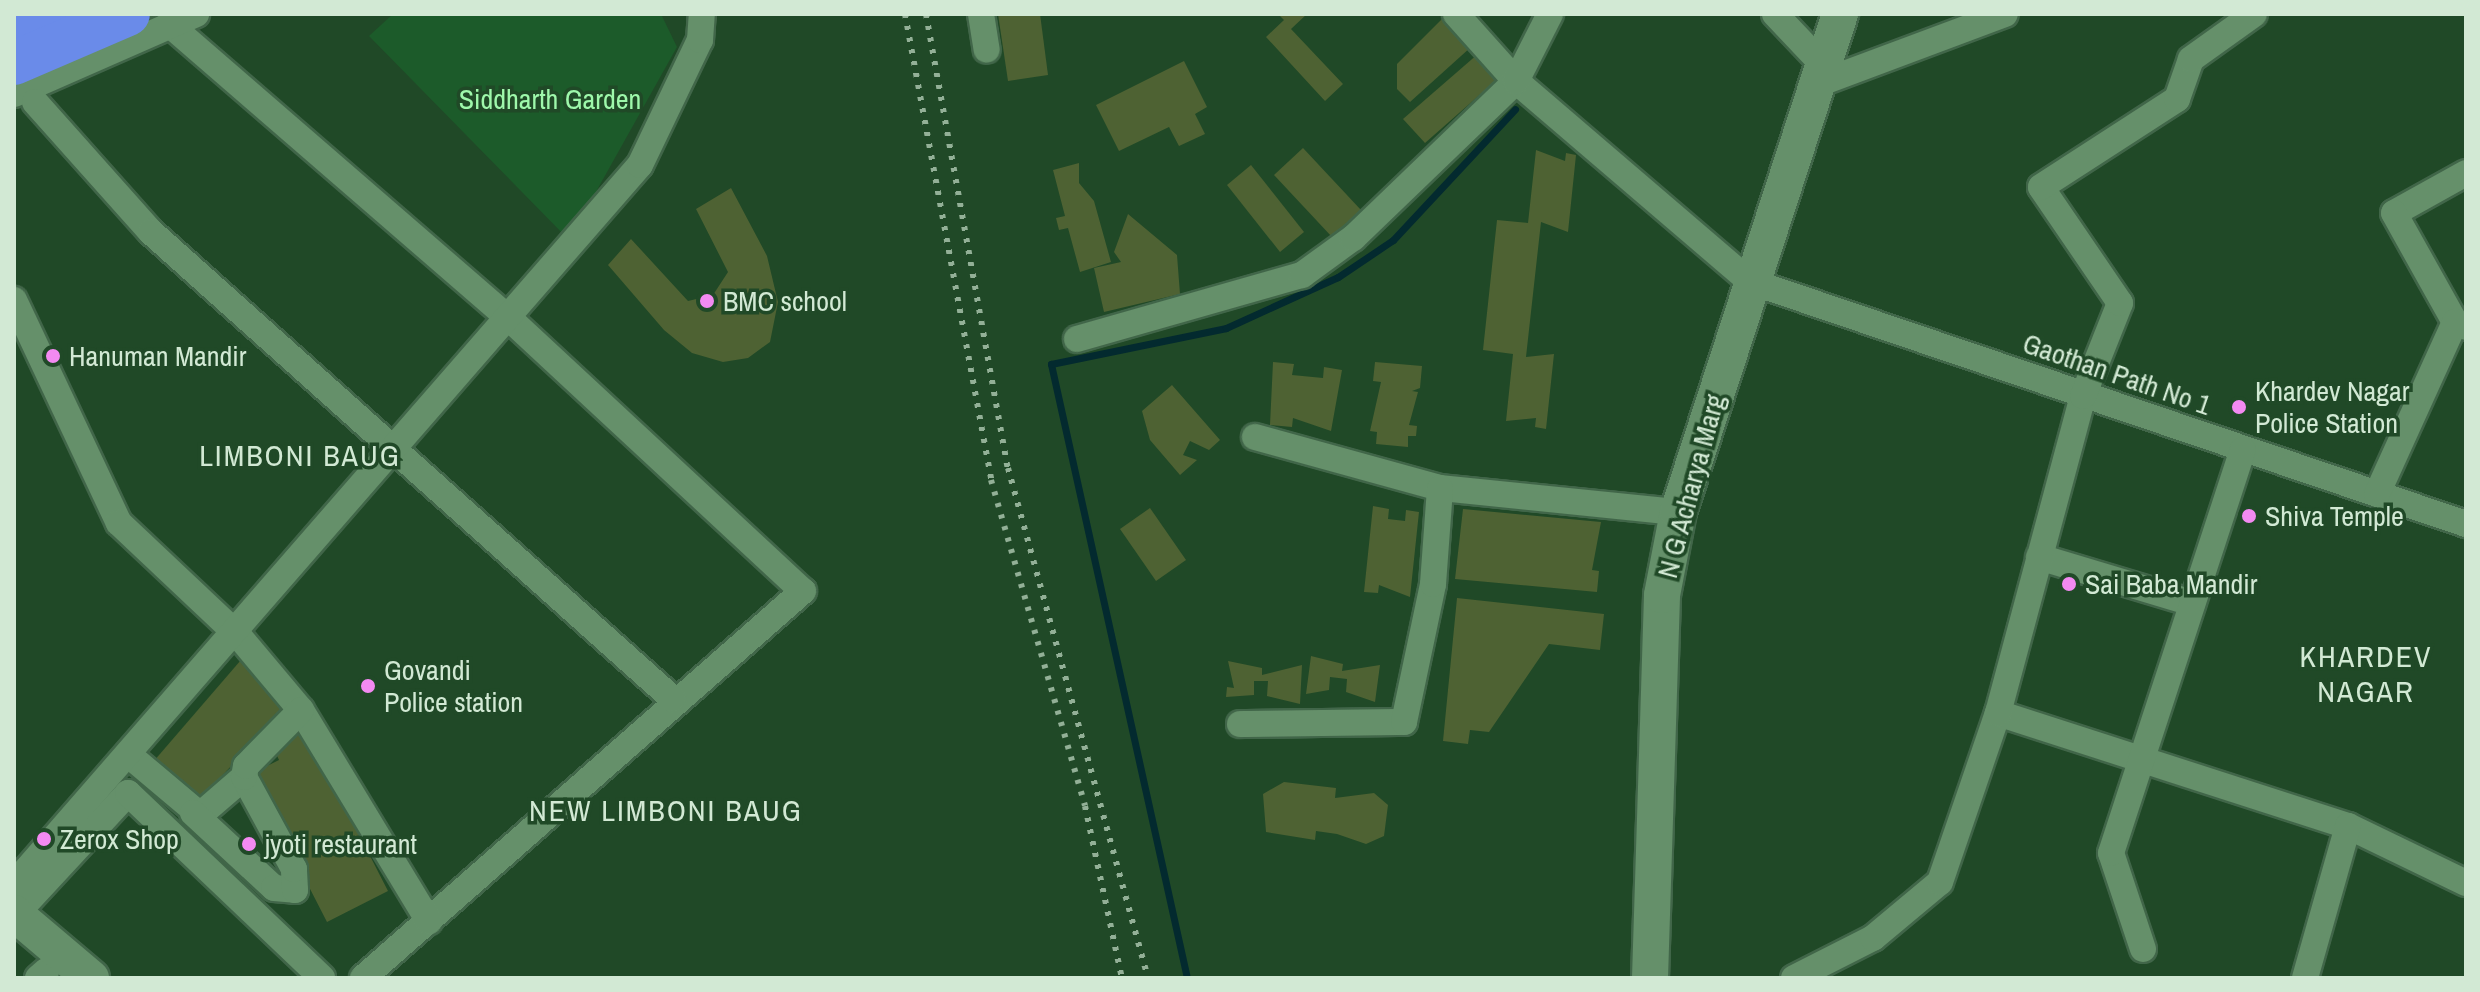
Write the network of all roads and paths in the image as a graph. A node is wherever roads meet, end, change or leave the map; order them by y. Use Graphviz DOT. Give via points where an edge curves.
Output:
graph roads {
  1 [pos="49,14"];
  2 [pos="196,14"];
  3 [pos="702,14"];
  4 [pos="981,14"];
  5 [pos="1456,14"];
  6 [pos="1550,14"];
  7 [pos="1564,14"];
  8 [pos="1775,14"];
  9 [pos="1840,14"];
  10 [pos="2005,14"];
  11 [pos="2254,14"];
  12 [pos="149,19"];
  13 [pos="14,25"];
  14 [pos="987,50"];
  15 [pos="14,63"];
  16 [pos="1824,75"];
  17 [pos="1521,85"];
  18 [pos="24,98"];
  19 [pos="2466,173"];
  20 [pos="1749,281"];
  21 [pos="14,300"];
  22 [pos="511,320"];
  23 [pos="2461,324"];
  24 [pos="1077,339"];
  25 [pos="2083,396"];
  26 [pos="1255,437"];
  27 [pos="2243,450"];
  28 [pos="399,451"];
  29 [pos="1440,488"];
  30 [pos="2377,494"];
  31 [pos="1678,512"];
  32 [pos="2466,524"];
  33 [pos="2039,557"];
  34 [pos="2192,603"];
  35 [pos="238,635"];
  36 [pos="673,699"];
  37 [pos="301,710"];
  38 [pos="1998,713"];
  39 [pos="1240,724"];
  40 [pos="130,756"];
  41 [pos="2140,765"];
  42 [pos="244,777"];
  43 [pos="193,813"];
  44 [pos="269,821"];
  45 [pos="2348,826"];
  46 [pos="233,850"];
  47 [pos="2466,883"];
  48 [pos="395,892"];
  49 [pos="14,914"];
  50 [pos="429,921"];
  51 [pos="2143,949"];
  52 [pos="354,970"];
  53 [pos="46,976"];
  54 [pos="91,978"];
  55 [pos="1650,978"];
  56 [pos="1794,978"];
  57 [pos="2305,978"];
  1 -- 13 [label="highway"];
  2 -- 12 [label="street"];
  3 -- 22 [label="street" via="700,40 640,165"];
  4 -- 14 [label="street"];
  5 -- 17 [label="street"];
  6 -- 17 [label="street"];
  7 -- 17 [label="street"];
  8 -- 16 [label="street"];
  9 -- 16 [label="main road, N G Acharya Marg"];
  10 -- 16 [label="street"];
  11 -- 25 [label="street" via="2191,59 2177,99 2041,187 2120,303"];
  12 -- 15 [label="highway"];
  12 -- 18 [label="street"];
  12 -- 22 [label="street"];
  16 -- 20 [label="main road, N G Acharya Marg"];
  17 -- 20 [label="street" via="1588,132"];
  17 -- 24 [label="street" via="1353,238 1302,275"];
  18 -- 28 [label="street" via="151,232"];
  19 -- 23 [label="street" via="2394,213"];
  20 -- 25 [label="street, Gaothan Path No 1"];
  20 -- 31 [label="main road, N G Acharya Marg"];
  21 -- 35 [label="street" via="119,523"];
  22 -- 28 [label="street"];
  22 -- 36 [label="street" via="803,591"];
  23 -- 30 [label="street"];
  25 -- 27 [label="street, Gaothan Path No 1"];
  25 -- 33 [label="street"];
  26 -- 29 [label="street"];
  27 -- 30 [label="street, Gaothan Path No 1"];
  27 -- 34 [label="street"];
  28 -- 35 [label="street"];
  28 -- 36 [label="street"];
  29 -- 31 [label="street"];
  29 -- 39 [label="street" via="1433,584 1404,722"];
  30 -- 32 [label="street, Gaothan Path No 1"];
  31 -- 55 [label="main road, N G Acharya Marg" via="1662,595"];
  33 -- 34 [label="street"];
  33 -- 38 [label="street"];
  34 -- 41 [label="street"];
  35 -- 37 [label="street"];
  35 -- 40 [label="street"];
  36 -- 50 [label="street"];
  37 -- 42 [label="street" via="246,766"];
  37 -- 50 [label="street"];
  38 -- 41 [label="street"];
  38 -- 56 [label="street" via="1940,882 1873,938"];
  40 -- 43 [label="street"];
  40 -- 49 [label="street"];
  41 -- 45 [label="street"];
  41 -- 51 [label="street" via="2111,853"];
  42 -- 43 [label="street" via="207,811"];
  42 -- 44 [label="street"];
  43 -- 46 [label="street"];
  44 -- 46 [label="street"];
  44 -- 46 [label="street" via="300,883 295,890 274,888"];
  45 -- 47 [label="street"];
  45 -- 57 [label="street"];
  48 -- 52 [label="street" via="409,923"];
  49 -- 52 [label="street" via="128,793"];
  49 -- 53 [label="main road"];
  49 -- 54 [label="main road"];
  50 -- 52 [label="street"];
}
